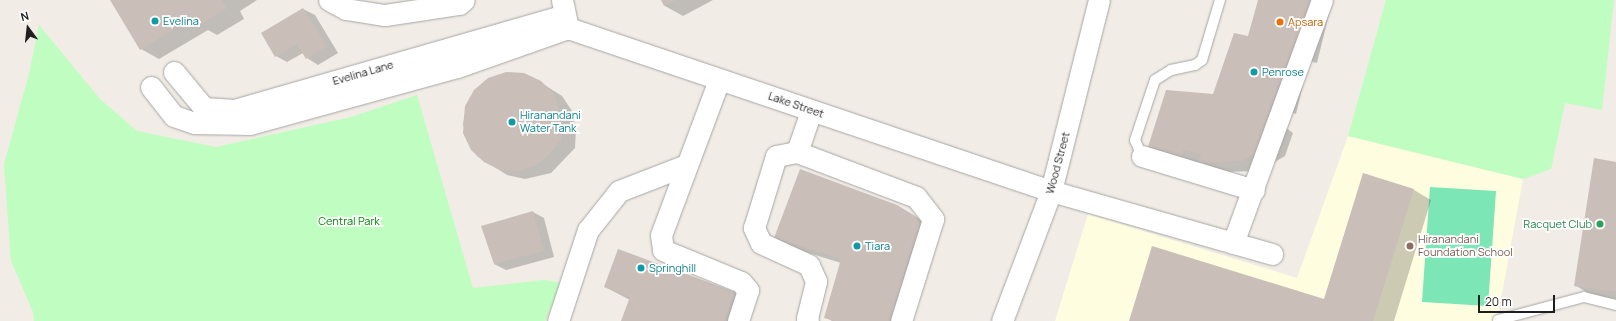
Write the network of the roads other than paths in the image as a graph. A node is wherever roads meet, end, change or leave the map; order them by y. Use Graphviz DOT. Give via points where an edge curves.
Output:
graph roads {
  1 [pos="329,0"];
  2 [pos="464,0"];
  3 [pos="1099,0"];
  4 [pos="1220,0"];
  5 [pos="1322,0"];
  6 [pos="565,15"];
  7 [pos="443,54"];
  8 [pos="174,72"];
  9 [pos="719,80"];
  10 [pos="150,87"];
  11 [pos="188,89"];
  12 [pos="164,104"];
  13 [pos="811,110"];
  14 [pos="797,152"];
  15 [pos="1142,156"];
  16 [pos="686,165"];
  17 [pos="1254,190"];
  18 [pos="1051,192"];
  19 [pos="1233,243"];
  20 [pos="1272,254"];
  21 [pos="1616,305"];
  22 [pos="1498,320"];
  23 [pos="558,321"];
  24 [pos="738,321"];
  25 [pos="808,321"];
  26 [pos="901,321"];
  27 [pos="1002,321"];
  1 -- 2 [label="street" via="346,9 385,16 458,4"];
  3 -- 18 [label="street, Wood Street"];
  4 -- 15 [label="lane" via="1202,60 1195,65 1171,70 1155,80 1135,140"];
  5 -- 17 [label="street"];
  6 -- 7 [label="street"];
  6 -- 9 [label="street, Lake Street"];
  7 -- 11 [label="street, Evelina Lane" via="234,110 204,108"];
  7 -- 12 [label="street" via="250,124 194,123 174,116"];
  8 -- 11 [label="street, Evelina Lane"];
  9 -- 13 [label="street, Lake Street"];
  9 -- 16 [label="street"];
  10 -- 12 [label="street"];
  11 -- 12 [label="street"];
  13 -- 14 [label="street"];
  13 -- 18 [label="street, Lake Street"];
  14 -- 25 [label="street" via="776,156 754,228 761,243 809,265 816,281"];
  14 -- 26 [label="street" via="916,197 933,219"];
  15 -- 17 [label="street"];
  16 -- 23 [label="street" via="620,191 588,230"];
  16 -- 24 [label="street" via="661,235 664,250 742,282 748,290"];
  17 -- 19 [label="street"];
  18 -- 19 [label="street, Lake Street"];
  18 -- 27 [label="street, Wood Street"];
  19 -- 20 [label="street, Lake Street"];
  21 -- 22 [label="lane" via="1584,297"];
}
